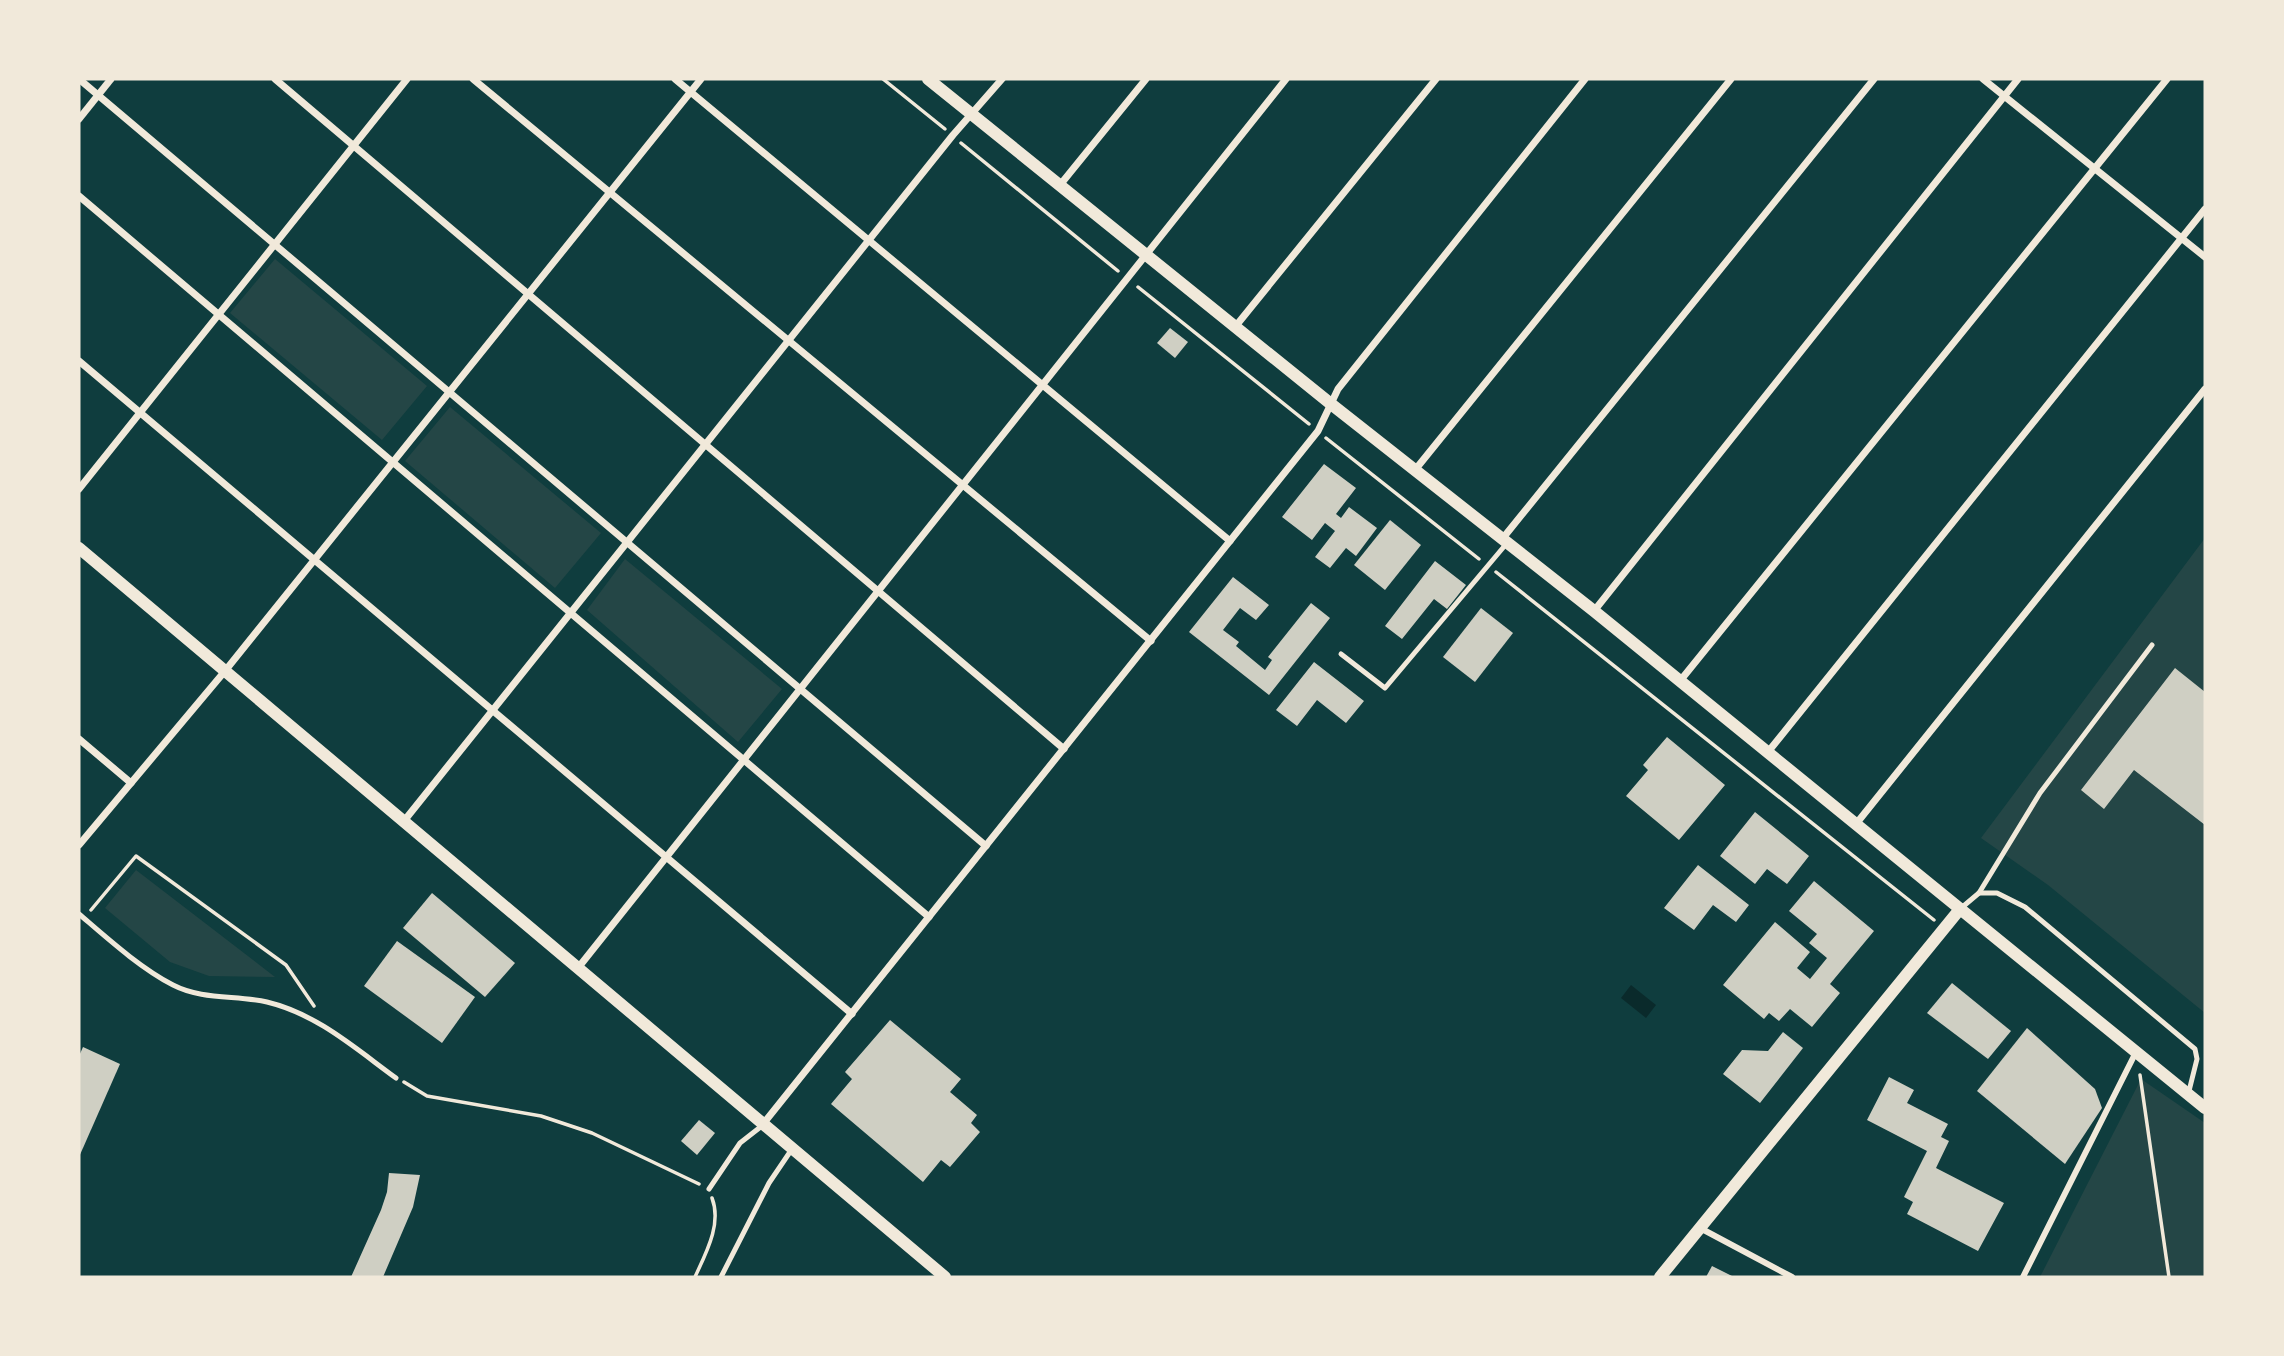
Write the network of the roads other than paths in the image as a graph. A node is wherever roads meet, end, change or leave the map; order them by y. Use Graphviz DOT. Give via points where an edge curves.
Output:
graph roads {
  1 [pos="79,79"];
  2 [pos="111,79"];
  3 [pos="275,79"];
  4 [pos="407,79"];
  5 [pos="473,79"];
  6 [pos="675,79"];
  7 [pos="701,79"];
  8 [pos="928,79"];
  9 [pos="1002,79"];
  10 [pos="1146,79"];
  11 [pos="1286,79"];
  12 [pos="1436,79"];
  13 [pos="1585,79"];
  14 [pos="1731,79"];
  15 [pos="1874,79"];
  16 [pos="1983,79"];
  17 [pos="2018,79"];
  18 [pos="2167,79"];
  19 [pos="691,92"];
  20 [pos="98,95"];
  21 [pos="2004,96"];
  22 [pos="973,115"];
  23 [pos="79,119"];
  24 [pos="353,146"];
  25 [pos="2094,168"];
  26 [pos="1060,185"];
  27 [pos="609,192"];
  28 [pos="79,196"];
  29 [pos="2205,209"];
  30 [pos="2182,238"];
  31 [pos="869,240"];
  32 [pos="275,244"];
  33 [pos="1144,254"];
  34 [pos="2205,257"];
  35 [pos="528,293"];
  36 [pos="218,314"];
  37 [pos="1235,327"];
  38 [pos="789,341"];
  39 [pos="79,361"];
  40 [pos="1043,385"];
  41 [pos="2205,389"];
  42 [pos="449,391"];
  43 [pos="1331,404"];
  44 [pos="140,412"];
  45 [pos="706,444"];
  46 [pos="392,462"];
  47 [pos="1415,470"];
  48 [pos="963,485"];
  49 [pos="79,489"];
  50 [pos="1505,540"];
  51 [pos="1230,541"];
  52 [pos="627,542"];
  53 [pos="79,548"];
  54 [pos="313,559"];
  55 [pos="878,591"];
  56 [pos="1594,611"];
  57 [pos="570,613"];
  58 [pos="1151,640"];
  59 [pos="2152,645"];
  60 [pos="1341,654"];
  61 [pos="225,671"];
  62 [pos="1680,681"];
  63 [pos="800,689"];
  64 [pos="493,710"];
  65 [pos="79,739"];
  66 [pos="1064,749"];
  67 [pos="1768,752"];
  68 [pos="744,760"];
  69 [pos="131,783"];
  70 [pos="404,821"];
  71 [pos="1856,824"];
  72 [pos="79,845"];
  73 [pos="986,846"];
  74 [pos="666,857"];
  75 [pos="1979,893"];
  76 [pos="1960,909"];
  77 [pos="81,916"];
  78 [pos="929,917"];
  79 [pos="578,968"];
  80 [pos="852,1014"];
  81 [pos="2136,1052"];
  82 [pos="396,1077"];
  83 [pos="2189,1095"];
  84 [pos="2205,1108"];
  85 [pos="764,1124"];
  86 [pos="792,1149"];
  87 [pos="709,1189"];
  88 [pos="1700,1228"];
  89 [pos="721,1277"];
  90 [pos="945,1277"];
  91 [pos="1660,1277"];
  92 [pos="1792,1277"];
  93 [pos="2023,1277"];
  1 -- 20 [label="street"];
  2 -- 20 [label="street"];
  3 -- 24 [label="street"];
  4 -- 24 [label="street"];
  5 -- 27 [label="street"];
  6 -- 19 [label="street"];
  7 -- 19 [label="street"];
  8 -- 22 [label="street"];
  9 -- 22 [label="street"];
  10 -- 26 [label="street"];
  11 -- 33 [label="street"];
  12 -- 37 [label="street"];
  13 -- 43 [label="street" via="1338,389"];
  14 -- 47 [label="street"];
  15 -- 50 [label="street"];
  16 -- 21 [label="street"];
  17 -- 21 [label="street"];
  18 -- 25 [label="street"];
  19 -- 27 [label="street"];
  19 -- 31 [label="street"];
  20 -- 23 [label="street"];
  20 -- 32 [label="street"];
  21 -- 25 [label="street"];
  21 -- 56 [label="street"];
  22 -- 26 [label="street"];
  22 -- 31 [label="street"];
  24 -- 32 [label="street"];
  24 -- 35 [label="street"];
  25 -- 30 [label="street"];
  25 -- 62 [label="street"];
  26 -- 33 [label="street"];
  27 -- 35 [label="street"];
  27 -- 38 [label="street"];
  28 -- 36 [label="street"];
  29 -- 30 [label="street"];
  30 -- 34 [label="street"];
  30 -- 67 [label="street"];
  31 -- 38 [label="street"];
  31 -- 40 [label="street"];
  32 -- 36 [label="street"];
  32 -- 42 [label="street"];
  33 -- 37 [label="street"];
  33 -- 40 [label="street"];
  35 -- 42 [label="street"];
  35 -- 45 [label="street"];
  36 -- 44 [label="street"];
  36 -- 46 [label="street"];
  37 -- 43 [label="street"];
  38 -- 45 [label="street"];
  38 -- 48 [label="street"];
  39 -- 44 [label="street"];
  40 -- 48 [label="street"];
  40 -- 51 [label="street"];
  41 -- 71 [label="street"];
  42 -- 46 [label="street"];
  42 -- 52 [label="street"];
  43 -- 47 [label="street"];
  43 -- 51 [label="street" via="1318,431"];
  44 -- 49 [label="street"];
  44 -- 54 [label="street"];
  45 -- 52 [label="street"];
  45 -- 55 [label="street"];
  46 -- 54 [label="street"];
  46 -- 57 [label="street"];
  47 -- 50 [label="street"];
  48 -- 55 [label="street"];
  48 -- 58 [label="street"];
  50 -- 56 [label="street"];
  50 -- 60 [label="lane" via="1385,688"];
  51 -- 58 [label="street"];
  52 -- 57 [label="street"];
  52 -- 63 [label="street"];
  53 -- 61 [label="street"];
  54 -- 61 [label="street"];
  54 -- 64 [label="street"];
  55 -- 63 [label="street"];
  55 -- 66 [label="street"];
  56 -- 62 [label="street"];
  57 -- 64 [label="street"];
  57 -- 68 [label="street"];
  58 -- 66 [label="street"];
  59 -- 75 [label="lane" via="2040,793"];
  61 -- 69 [label="street"];
  61 -- 70 [label="street"];
  62 -- 67 [label="street"];
  63 -- 68 [label="street"];
  63 -- 73 [label="street"];
  64 -- 70 [label="street"];
  64 -- 74 [label="street"];
  65 -- 69 [label="street"];
  66 -- 73 [label="street"];
  67 -- 71 [label="street"];
  68 -- 74 [label="street"];
  68 -- 78 [label="street"];
  69 -- 72 [label="street"];
  70 -- 79 [label="street"];
  71 -- 76 [label="street"];
  73 -- 78 [label="street"];
  74 -- 79 [label="street"];
  74 -- 80 [label="street"];
  75 -- 76 [label="lane"];
  75 -- 83 [label="lane" via="1997,893 2025,907 2194,1049 2197,1059"];
  76 -- 81 [label="street"];
  76 -- 88 [label="street"];
  77 -- 82 [label="lane" via="174,985 298,1012"];
  78 -- 80 [label="street"];
  79 -- 85 [label="street"];
  80 -- 85 [label="street"];
  81 -- 83 [label="street"];
  81 -- 93 [label="street"];
  83 -- 84 [label="street"];
  85 -- 86 [label="street"];
  85 -- 87 [label="lane" via="740,1143"];
  86 -- 89 [label="lane" via="769,1183"];
  86 -- 90 [label="street"];
  88 -- 91 [label="street"];
  88 -- 92 [label="street"];
}
